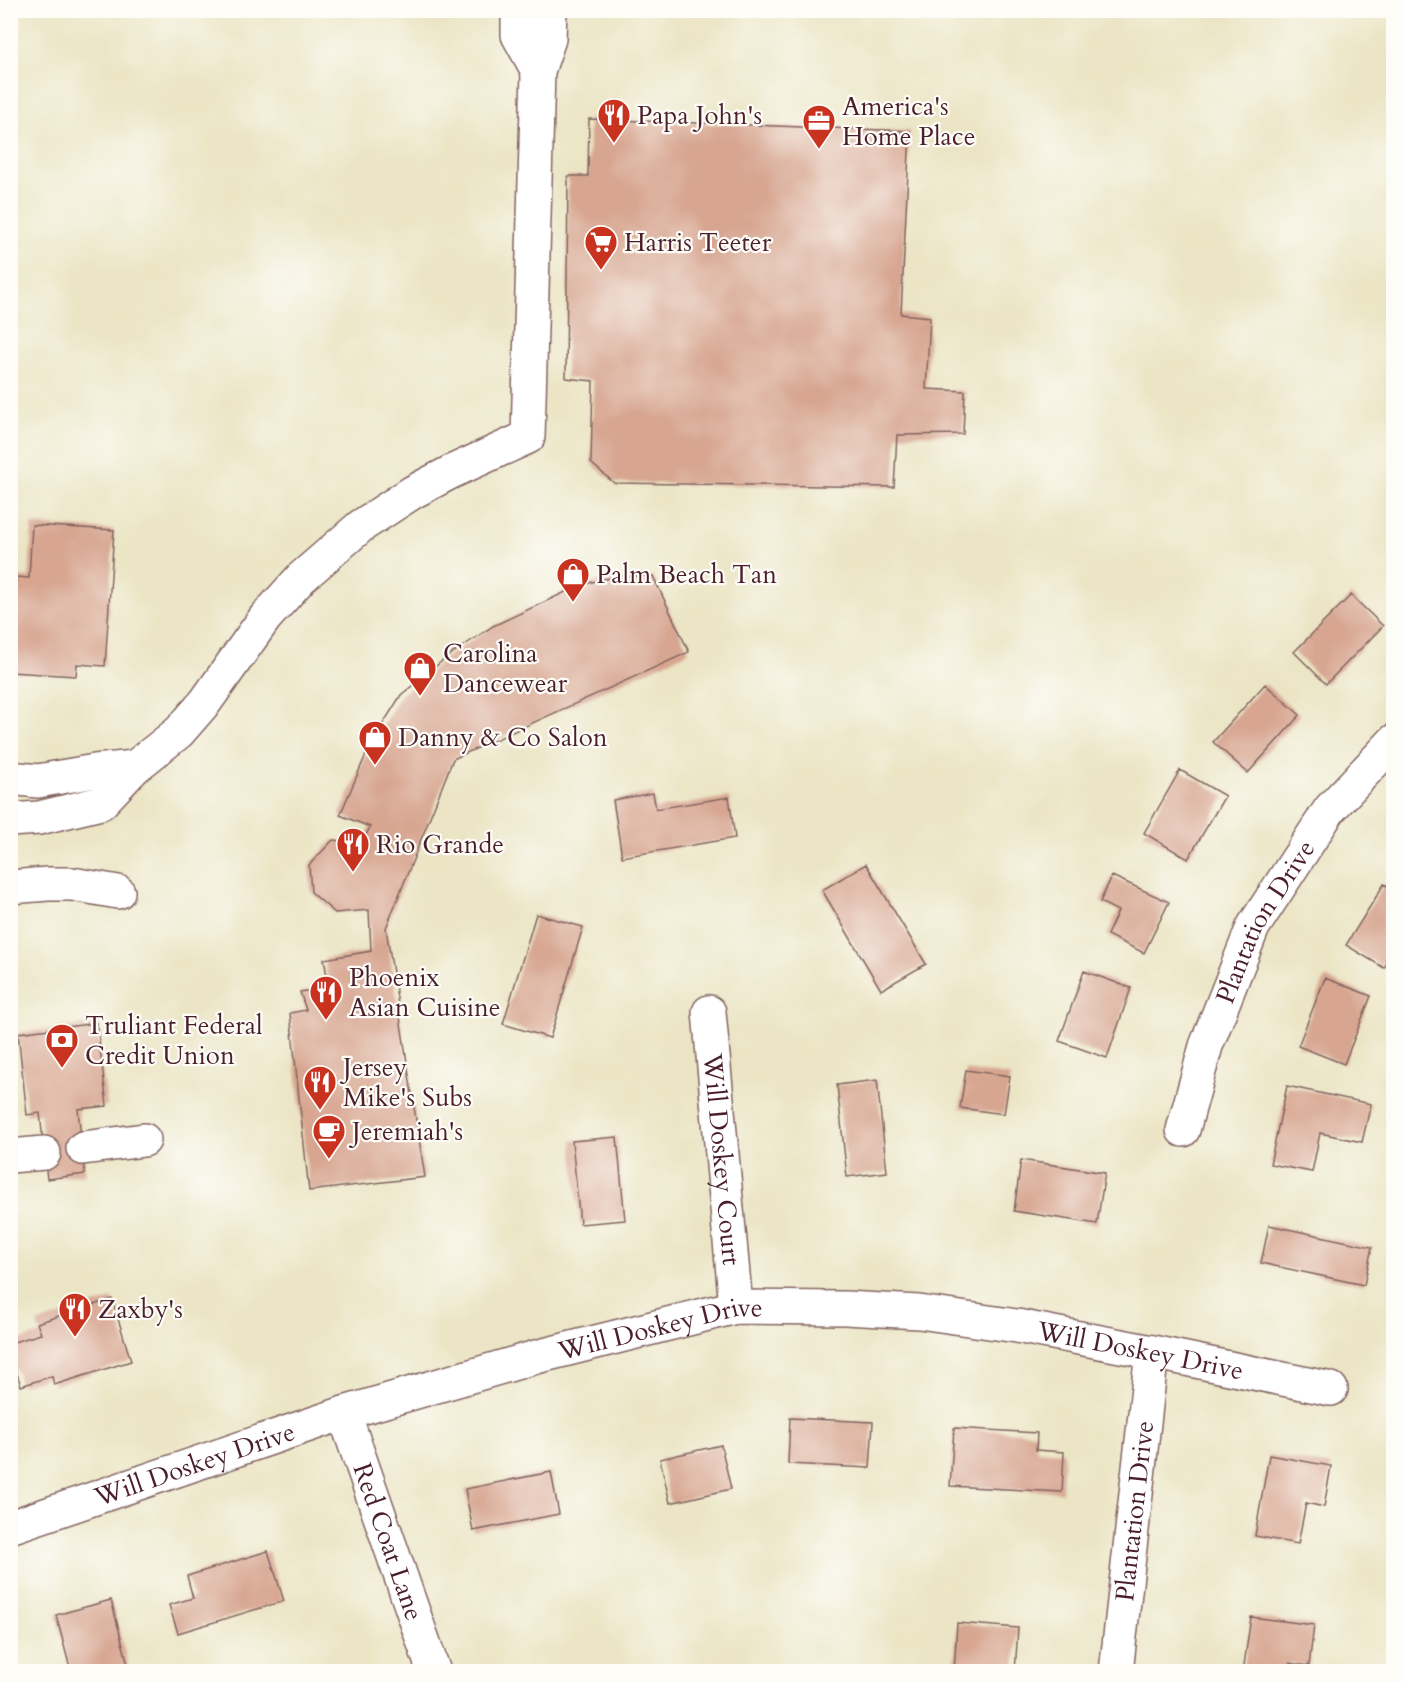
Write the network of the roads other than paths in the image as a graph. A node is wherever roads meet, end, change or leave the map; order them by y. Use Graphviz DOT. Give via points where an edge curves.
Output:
graph roads {
  1 [pos="518,10"];
  2 [pos="550,10"];
  3 [pos="538,71"];
  4 [pos="1394,741"];
  5 [pos="135,767"];
  6 [pos="10,778"];
  7 [pos="10,820"];
  8 [pos="10,886"];
  9 [pos="118,892"];
  10 [pos="710,1012"];
  11 [pos="1183,1130"];
  12 [pos="144,1140"];
  13 [pos="82,1148"];
  14 [pos="44,1153"];
  15 [pos="10,1156"];
  16 [pos="736,1307"];
  17 [pos="1152,1352"];
  18 [pos="1331,1389"];
  19 [pos="344,1413"];
  20 [pos="10,1527"];
  21 [pos="434,1671"];
  22 [pos="1116,1671"];
  1 -- 3 [label="street" via="518,35"];
  2 -- 3 [label="street" via="549,39"];
  3 -- 5 [label="street" via="528,437 450,472 361,526 301,578 265,618 179,732"];
  4 -- 11 [label="street, Plantation Drive" via="1330,809 1253,927 1206,1046"];
  5 -- 6 [label="street" via="38,781"];
  5 -- 7 [label="street" via="100,803 39,818"];
  8 -- 9 [label="street" via="72,884"];
  10 -- 16 [label="street, Will Doskey Court"];
  12 -- 13 [label="street"];
  14 -- 15 [label="street"];
  16 -- 17 [label="street, Will Doskey Drive" via="919,1312"];
  16 -- 19 [label="street, Will Doskey Drive" via="536,1357"];
  17 -- 18 [label="street, Will Doskey Drive"];
  17 -- 22 [label="street, Plantation Drive"];
  19 -- 20 [label="street, Will Doskey Drive"];
  19 -- 21 [label="street, Red Coat Lane"];
}
